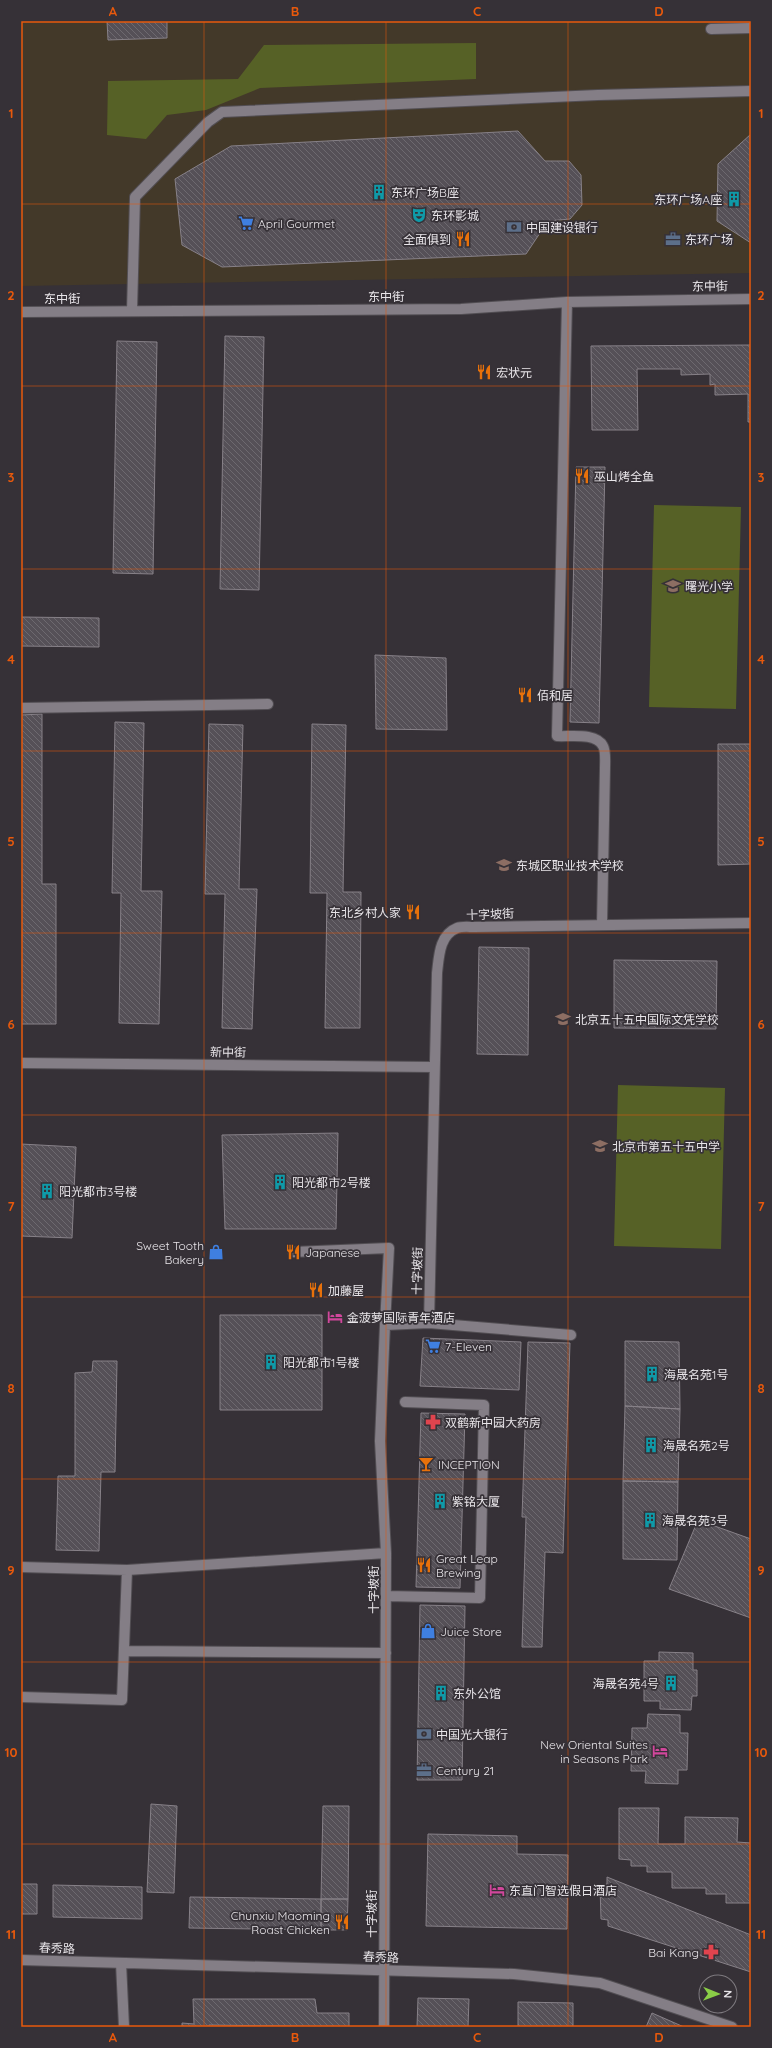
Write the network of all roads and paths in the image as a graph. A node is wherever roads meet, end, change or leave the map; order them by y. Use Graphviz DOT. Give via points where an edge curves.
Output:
graph roads {
  1 [pos="711,28"];
  2 [pos="751,28"];
  3 [pos="751,91"];
  4 [pos="751,299"];
  5 [pos="567,302"];
  6 [pos="132,311"];
  7 [pos="21,312"];
  8 [pos="268,704"];
  9 [pos="21,708"];
  10 [pos="751,922"];
  11 [pos="602,925"];
  12 [pos="21,1063"];
  13 [pos="434,1067"];
  14 [pos="293,1252"];
  15 [pos="429,1323"];
  16 [pos="385,1325"];
  17 [pos="571,1335"];
  18 [pos="405,1402"];
  19 [pos="386,1553"];
  20 [pos="21,1567"];
  21 [pos="127,1570"];
  22 [pos="386,1596"];
  23 [pos="124,1651"];
  24 [pos="386,1653"];
  25 [pos="21,1697"];
  26 [pos="21,1960"];
  27 [pos="121,1963"];
  28 [pos="384,1971"];
  29 [pos="124,2027"];
  30 [pos="384,2027"];
  31 [pos="732,2027"];
  1 -- 2 [label="street"];
  3 -- 6 [label="street" via="222,112 208,122 135,197"];
  4 -- 5 [label="street, 东中街"];
  5 -- 6 [label="street, 东中街" via="461,309"];
  5 -- 11 [label="street" via="557,736 589,737 603,746 605,768"];
  6 -- 7 [label="street, 东中街"];
  8 -- 9 [label="street"];
  10 -- 11 [label="street, 十字坡街"];
  11 -- 13 [label="street, 十字坡街" via="458,928 447,935 440,948"];
  12 -- 13 [label="street, 新中街"];
  13 -- 15 [label="street, 十字坡街"];
  14 -- 16 [label="street, 十字坡街" via="389,1248"];
  15 -- 16 [label="street"];
  15 -- 17 [label="street"];
  16 -- 19 [label="street, 十字坡街" via="380,1441"];
  18 -- 22 [label="street" via="484,1405 480,1598"];
  19 -- 21 [label="street"];
  19 -- 22 [label="street, 十字坡街"];
  20 -- 21 [label="street"];
  21 -- 23 [label="street"];
  22 -- 24 [label="street, 十字坡街"];
  23 -- 24 [label="street"];
  23 -- 25 [label="street" via="122,1700"];
  24 -- 28 [label="street, 十字坡街"];
  26 -- 27 [label="street, 春秀路"];
  27 -- 28 [label="street, 春秀路"];
  27 -- 29 [label="street"];
  28 -- 30 [label="street, 十字坡街"];
  28 -- 31 [label="street, 春秀路" via="514,1974 600,1983"];
}
